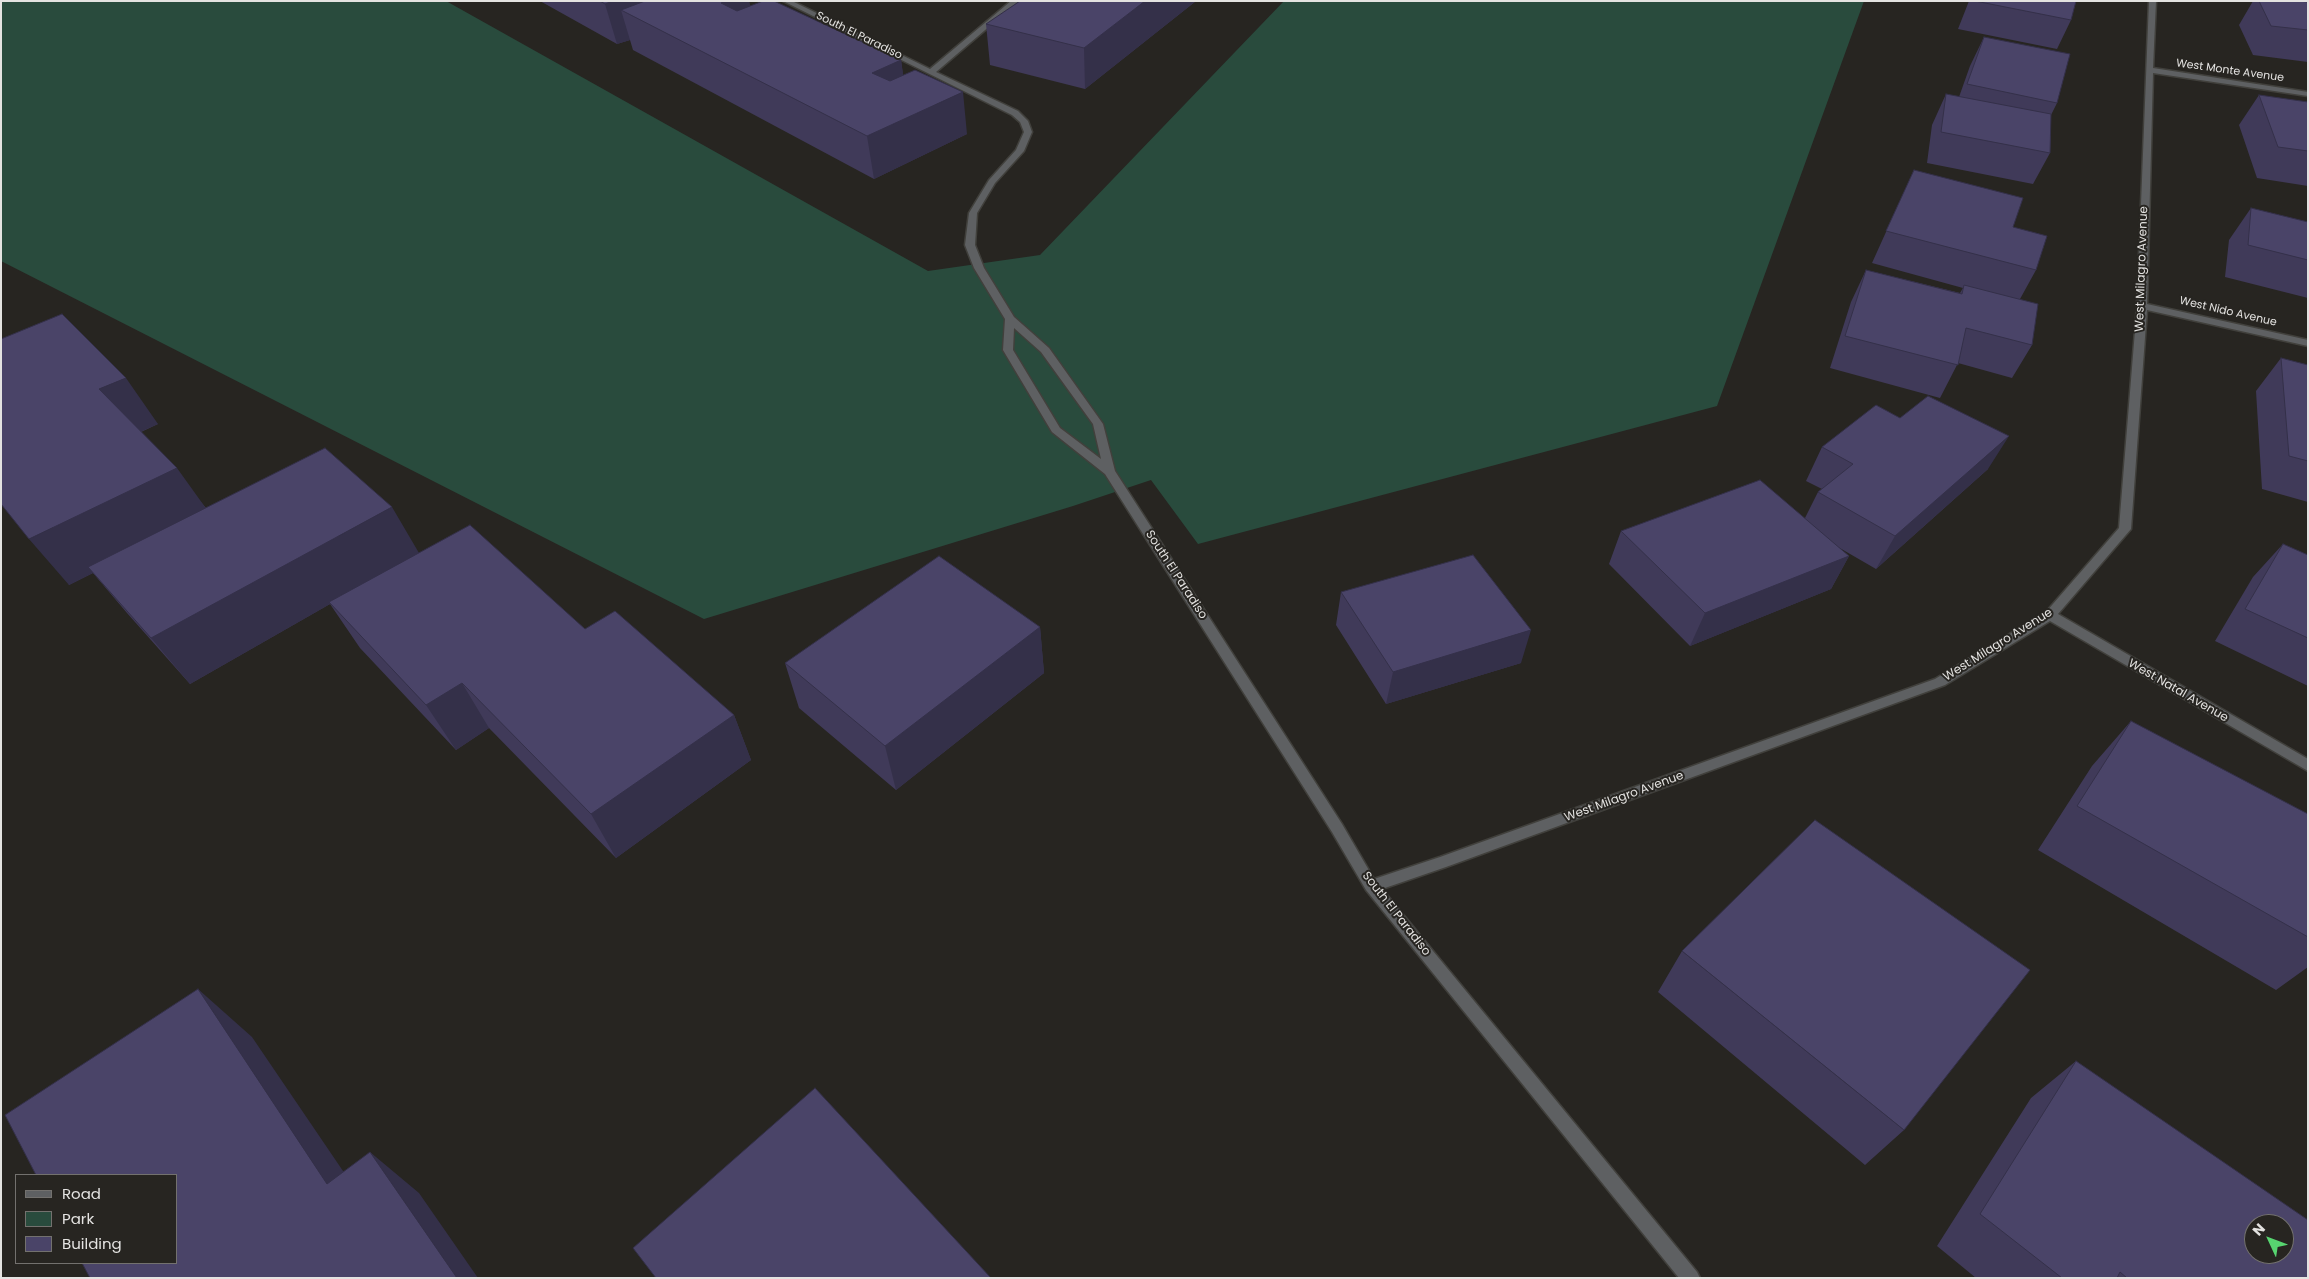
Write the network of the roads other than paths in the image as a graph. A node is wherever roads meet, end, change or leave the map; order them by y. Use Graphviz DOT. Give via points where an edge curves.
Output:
graph roads {
  1 [pos="786,1"];
  2 [pos="1016,1"];
  3 [pos="2153,1"];
  4 [pos="2149,70"];
  5 [pos="932,72"];
  6 [pos="2308,94"];
  7 [pos="2142,306"];
  8 [pos="1010,319"];
  9 [pos="2308,343"];
  10 [pos="1109,471"];
  11 [pos="2050,615"];
  12 [pos="2308,766"];
  13 [pos="1371,886"];
  14 [pos="1691,1278"];
  1 -- 5 [label="street, South El Paradiso"];
  2 -- 5 [label="street"];
  3 -- 4 [label="street, West Milagro Avenue"];
  4 -- 6 [label="street, West Monte Avenue"];
  4 -- 7 [label="street, West Milagro Avenue"];
  5 -- 8 [label="street, South El Paradiso" via="1015,113 1024,120 1028,132 1020,150 992,182 973,213 971,229 970,245 979,268"];
  7 -- 9 [label="street, West Nido Avenue"];
  7 -- 11 [label="street, West Milagro Avenue" via="2125,529"];
  8 -- 10 [label="street, South El Paradiso" via="1045,350 1098,424"];
  8 -- 10 [label="street, South El Paradiso" via="1008,350 1056,430"];
  10 -- 13 [label="street, South El Paradiso"];
  11 -- 12 [label="street, West Natal Avenue"];
  11 -- 13 [label="street, West Milagro Avenue" via="1940,682"];
  13 -- 14 [label="street, South El Paradiso"];
}
